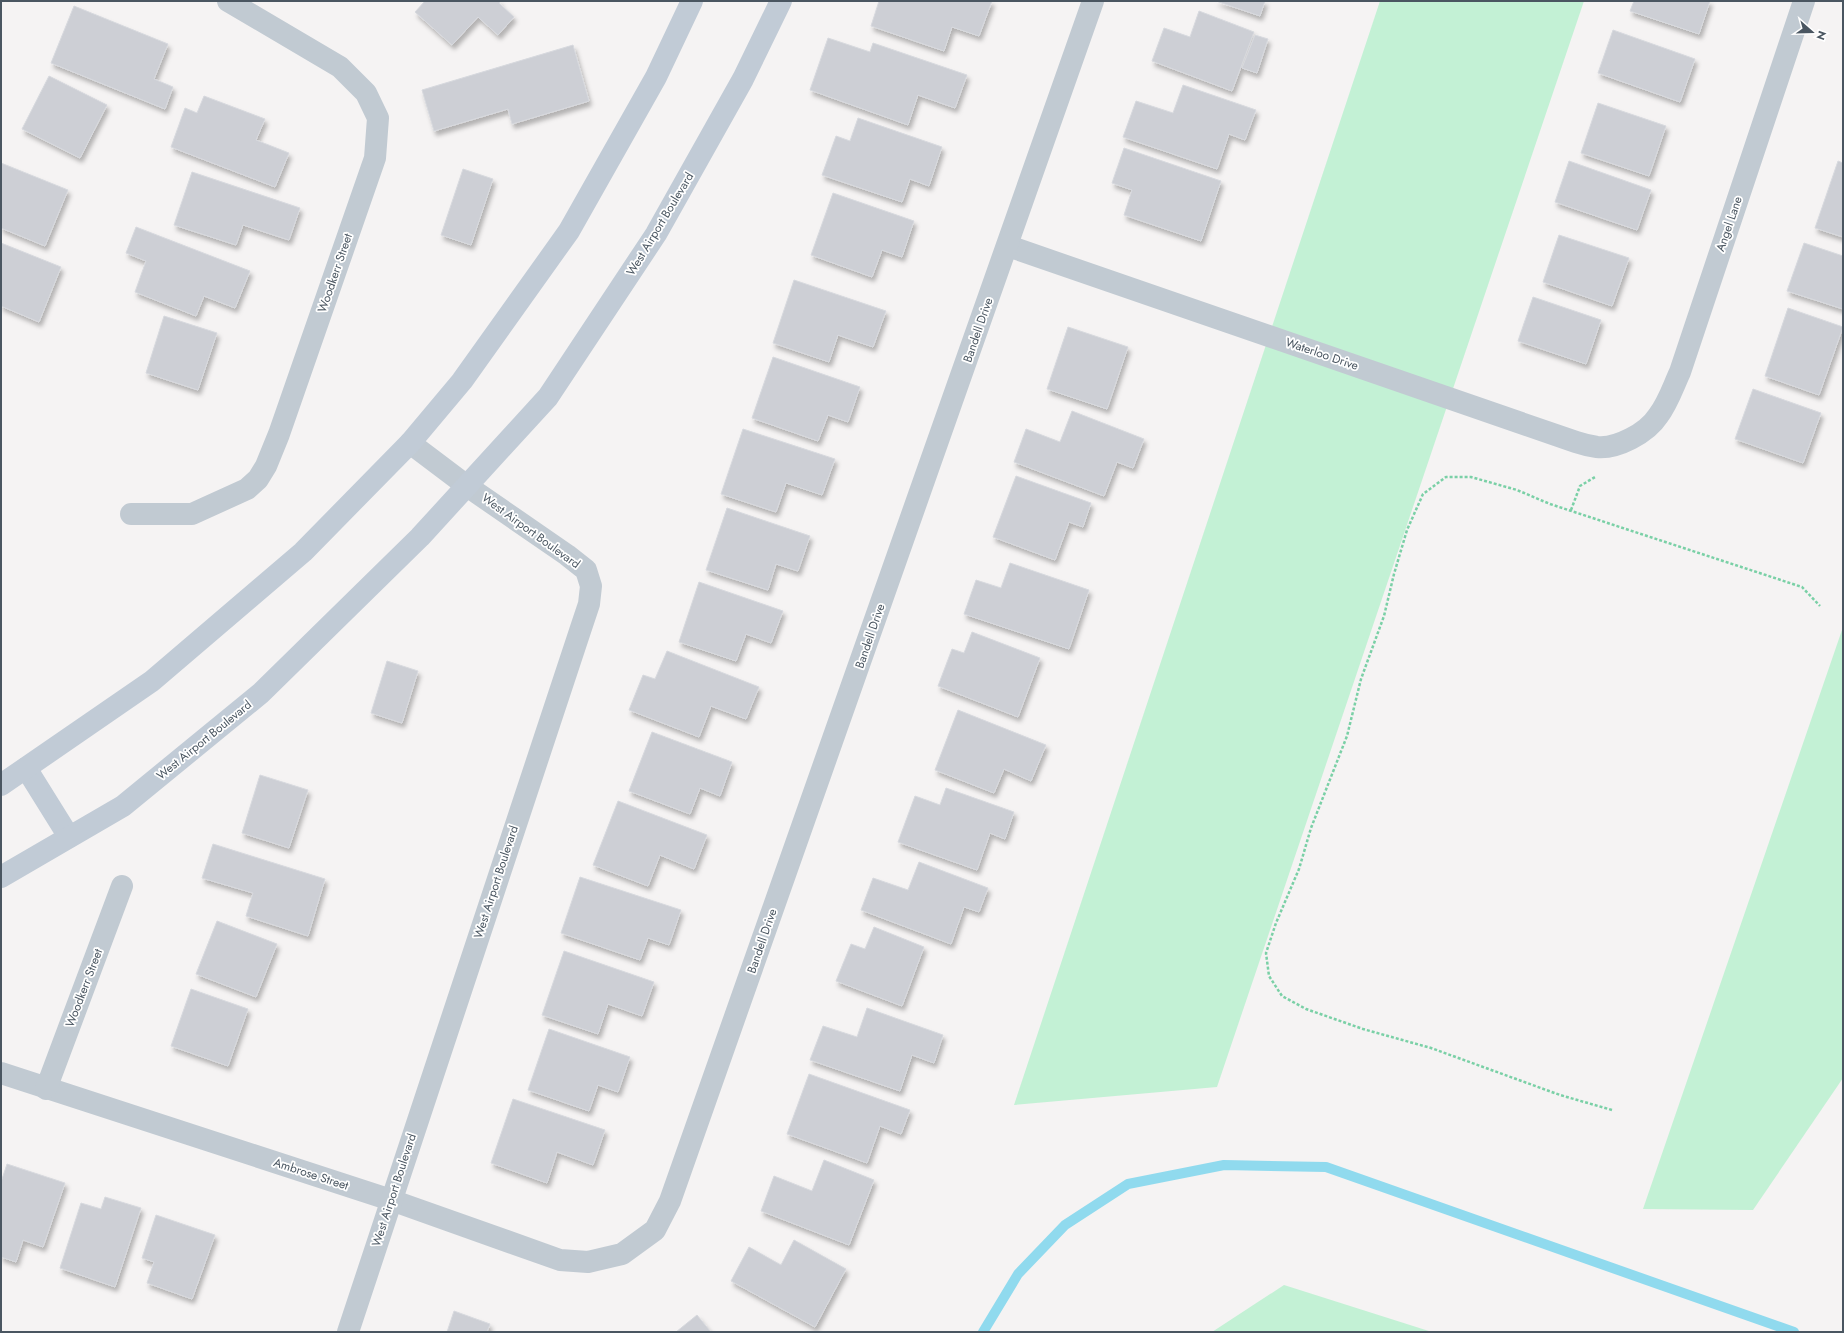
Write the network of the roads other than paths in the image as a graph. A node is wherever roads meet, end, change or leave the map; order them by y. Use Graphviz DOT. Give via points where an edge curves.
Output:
graph roads {
  1 [pos="228,1"];
  2 [pos="692,1"];
  3 [pos="781,1"];
  4 [pos="1093,1"];
  5 [pos="1804,1"];
  6 [pos="1008,246"];
  7 [pos="1636,436"];
  8 [pos="410,443"];
  9 [pos="467,486"];
  10 [pos="131,514"];
  11 [pos="26,768"];
  12 [pos="1,785"];
  13 [pos="69,837"];
  14 [pos="1,877"];
  15 [pos="122,886"];
  16 [pos="1,1073"];
  17 [pos="46,1089"];
  18 [pos="391,1200"];
  19 [pos="622,1254"];
  20 [pos="348,1332"];
  1 -- 10 [label="street, Woodkerr Street" via="340,67 366,93 378,118 375,158 279,434 258,480 247,489 192,514"];
  2 -- 8 [label="main road" via="656,77 569,231 462,381"];
  3 -- 9 [label="main road, West Airport Boulevard" via="744,80 656,234 548,397"];
  4 -- 6 [label="street, Bandell Drive"];
  5 -- 7 [label="street, Angel Lane" via="1680,372 1658,418"];
  6 -- 7 [label="street, Waterloo Drive" via="1576,442 1598,447 1611,446"];
  6 -- 19 [label="street, Bandell Drive" via="670,1201 655,1230"];
  8 -- 9 [label="street, West Airport Boulevard"];
  8 -- 11 [label="main road" via="303,552 152,681"];
  9 -- 13 [label="main road, West Airport Boulevard" via="420,537 261,693 123,806"];
  9 -- 18 [label="street, West Airport Boulevard" via="586,570 592,586 589,604"];
  11 -- 12 [label="main road"];
  11 -- 13 [label="main road"];
  13 -- 14 [label="main road, West Airport Boulevard"];
  15 -- 17 [label="street, Woodkerr Street"];
  16 -- 17 [label="street, Ambrose Street"];
  17 -- 18 [label="street, Ambrose Street"];
  18 -- 19 [label="street, Ambrose Street" via="560,1260 588,1262"];
  18 -- 20 [label="street, West Airport Boulevard"];
}
